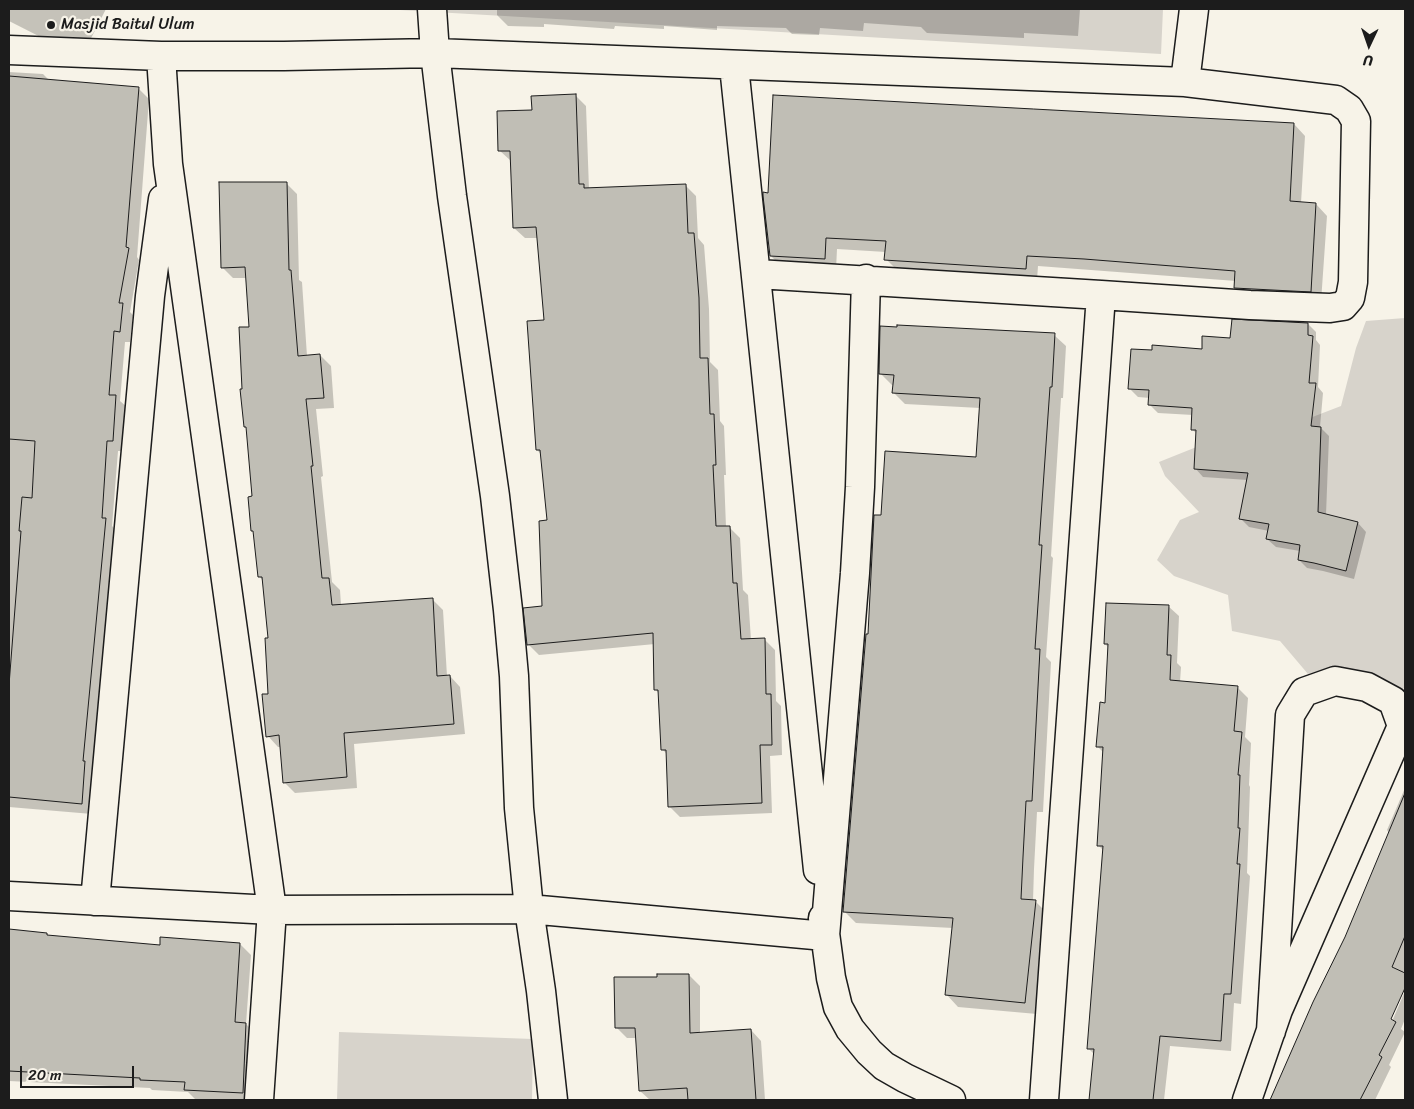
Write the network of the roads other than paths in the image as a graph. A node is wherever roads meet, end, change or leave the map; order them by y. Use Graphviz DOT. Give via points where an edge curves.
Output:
graph roads {
  1 [pos="432,9"];
  2 [pos="1194,9"];
  3 [pos="9,50"];
  4 [pos="435,53"];
  5 [pos="161,56"];
  6 [pos="734,66"];
  7 [pos="1185,82"];
  8 [pos="168,164"];
  9 [pos="757,274"];
  10 [pos="866,279"];
  11 [pos="1101,295"];
  12 [pos="9,896"];
  13 [pos="95,901"];
  14 [pos="272,910"];
  15 [pos="529,910"];
  16 [pos="824,936"];
  17 [pos="1271,1031"];
  18 [pos="259,1100"];
  19 [pos="553,1100"];
  20 [pos="951,1100"];
  21 [pos="1044,1100"];
  22 [pos="1247,1100"];
  1 -- 4 [label="street"];
  2 -- 7 [label="street"];
  3 -- 5 [label="street"];
  4 -- 5 [label="street"];
  4 -- 6 [label="street"];
  4 -- 15 [label="street" via="508,610 519,808"];
  5 -- 8 [label="street"];
  6 -- 7 [label="street"];
  6 -- 9 [label="street"];
  7 -- 11 [label="street" via="1336,100 1349,108 1356,121 1350,298 1343,306 1330,308"];
  8 -- 13 [label="street" via="149,306"];
  8 -- 14 [label="street"];
  9 -- 10 [label="street"];
  9 -- 16 [label="street"];
  10 -- 11 [label="street"];
  10 -- 16 [label="street" via="855,573"];
  11 -- 21 [label="street"];
  12 -- 13 [label="street"];
  13 -- 14 [label="street"];
  14 -- 15 [label="street"];
  14 -- 18 [label="street"];
  15 -- 16 [label="street"];
  15 -- 19 [label="street"];
  16 -- 20 [label="street" via="838,1007 850,1030 884,1066"];
  17 -- 17 [label="street" via="1402,726 1394,701 1367,687 1335,681 1304,692 1290,715"];
  17 -- 22 [label="street"];
}
